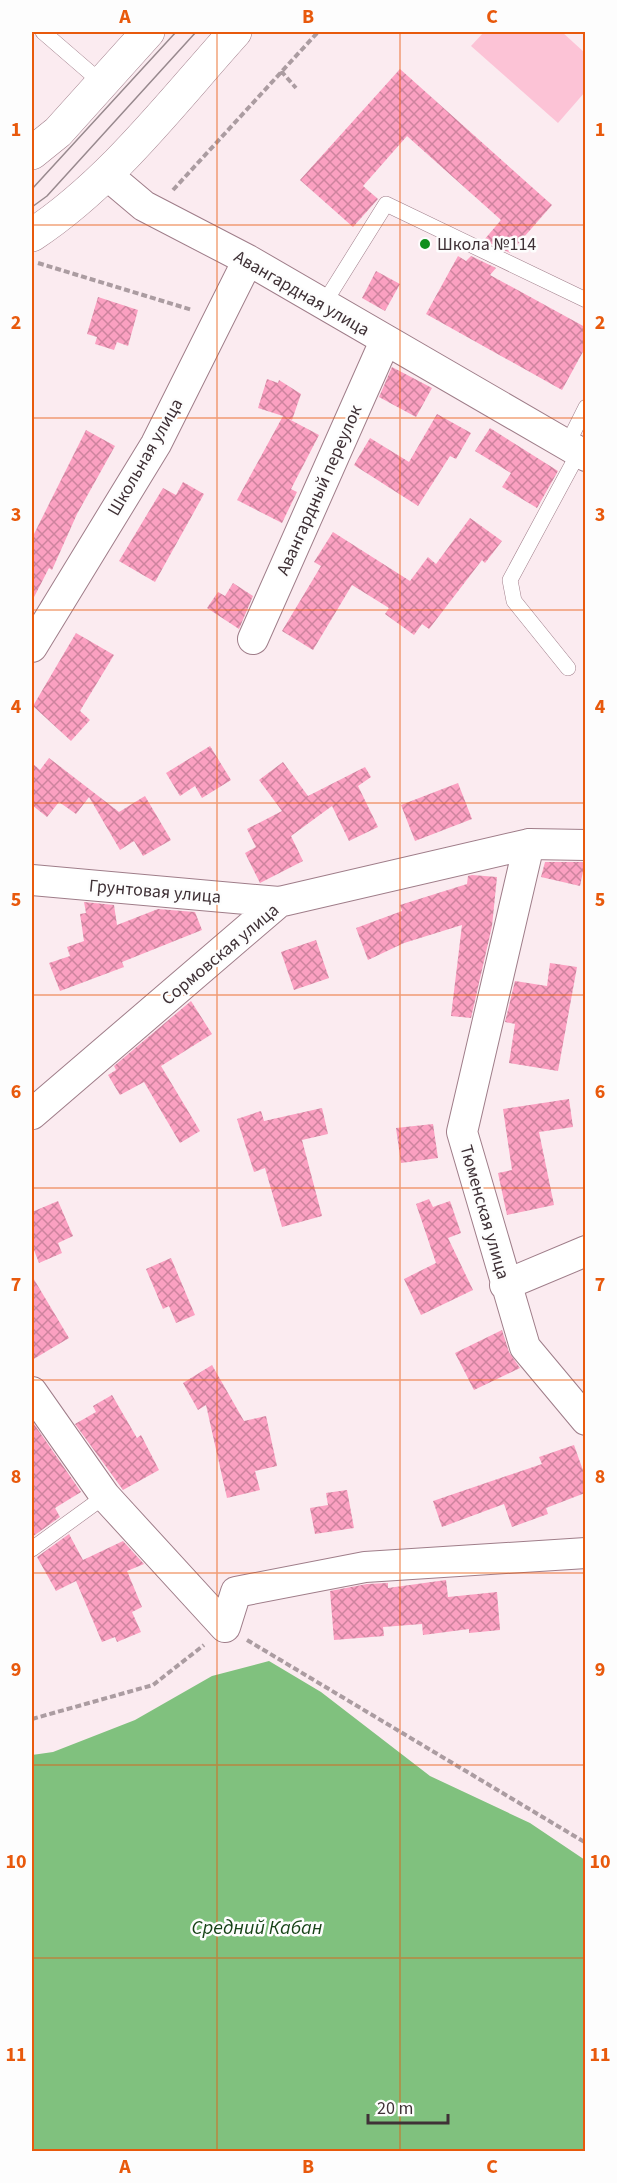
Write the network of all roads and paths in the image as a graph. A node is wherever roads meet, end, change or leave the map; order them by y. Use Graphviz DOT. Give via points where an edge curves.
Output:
graph roads {
  1 [pos="43,32"];
  2 [pos="148,32"];
  3 [pos="235,32"];
  4 [pos="318,32"];
  5 [pos="280,71"];
  6 [pos="102,83"];
  7 [pos="296,88"];
  8 [pos="32,153"];
  9 [pos="106,174"];
  10 [pos="173,190"];
  11 [pos="32,235"];
  12 [pos="248,260"];
  13 [pos="32,261"];
  14 [pos="585,300"];
  15 [pos="323,305"];
  16 [pos="218,318"];
  17 [pos="386,341"];
  18 [pos="585,407"];
  19 [pos="577,451"];
  20 [pos="253,639"];
  21 [pos="32,647"];
  22 [pos="568,668"];
  23 [pos="529,844"];
  24 [pos="585,845"];
  25 [pos="32,880"];
  26 [pos="279,902"];
  27 [pos="32,1114"];
  28 [pos="585,1251"];
  29 [pos="505,1285"];
  30 [pos="32,1392"];
  31 [pos="585,1420"];
  32 [pos="105,1496"];
  33 [pos="32,1549"];
  34 [pos="585,1552"];
  35 [pos="225,1627"];
  36 [pos="32,1719"];
  37 [pos="585,1843"];
  1 -- 6 [label="lane"];
  2 -- 6 [label="main road"];
  3 -- 9 [label="main road"];
  4 -- 5 [label="path"];
  5 -- 7 [label="path"];
  5 -- 10 [label="path"];
  6 -- 8 [label="main road" via="58,132"];
  9 -- 11 [label="main road" via="64,213"];
  9 -- 12 [label="street, Авангардная улица" via="144,206"];
  12 -- 15 [label="street, Авангардная улица"];
  12 -- 16 [label="street, Школьная улица"];
  13 -- 16 [label="path"];
  14 -- 15 [label="lane" via="386,204"];
  15 -- 17 [label="street, Авангардная улица"];
  16 -- 21 [label="street, Школьная улица" via="156,444"];
  17 -- 19 [label="street, Авангардная улица"];
  17 -- 20 [label="street, Авангардный переулок"];
  18 -- 19 [label="lane"];
  19 -- 22 [label="lane" via="510,580 514,601"];
  23 -- 24 [label="street, Сормовская улица"];
  23 -- 26 [label="street, Сормовская улица"];
  23 -- 29 [label="street, Тюменская улица" via="462,1132"];
  25 -- 26 [label="street, Грунтовая улица"];
  26 -- 27 [label="street, Сормовская улица"];
  28 -- 29 [label="street"];
  29 -- 31 [label="street, Тюменская улица" via="525,1347"];
  30 -- 32 [label="street"];
  32 -- 33 [label="lane"];
  32 -- 35 [label="street"];
  34 -- 35 [label="street" via="366,1567 236,1592"];
  35 -- 36 [label="path" via="153,1685"];
  35 -- 37 [label="path"];
}
